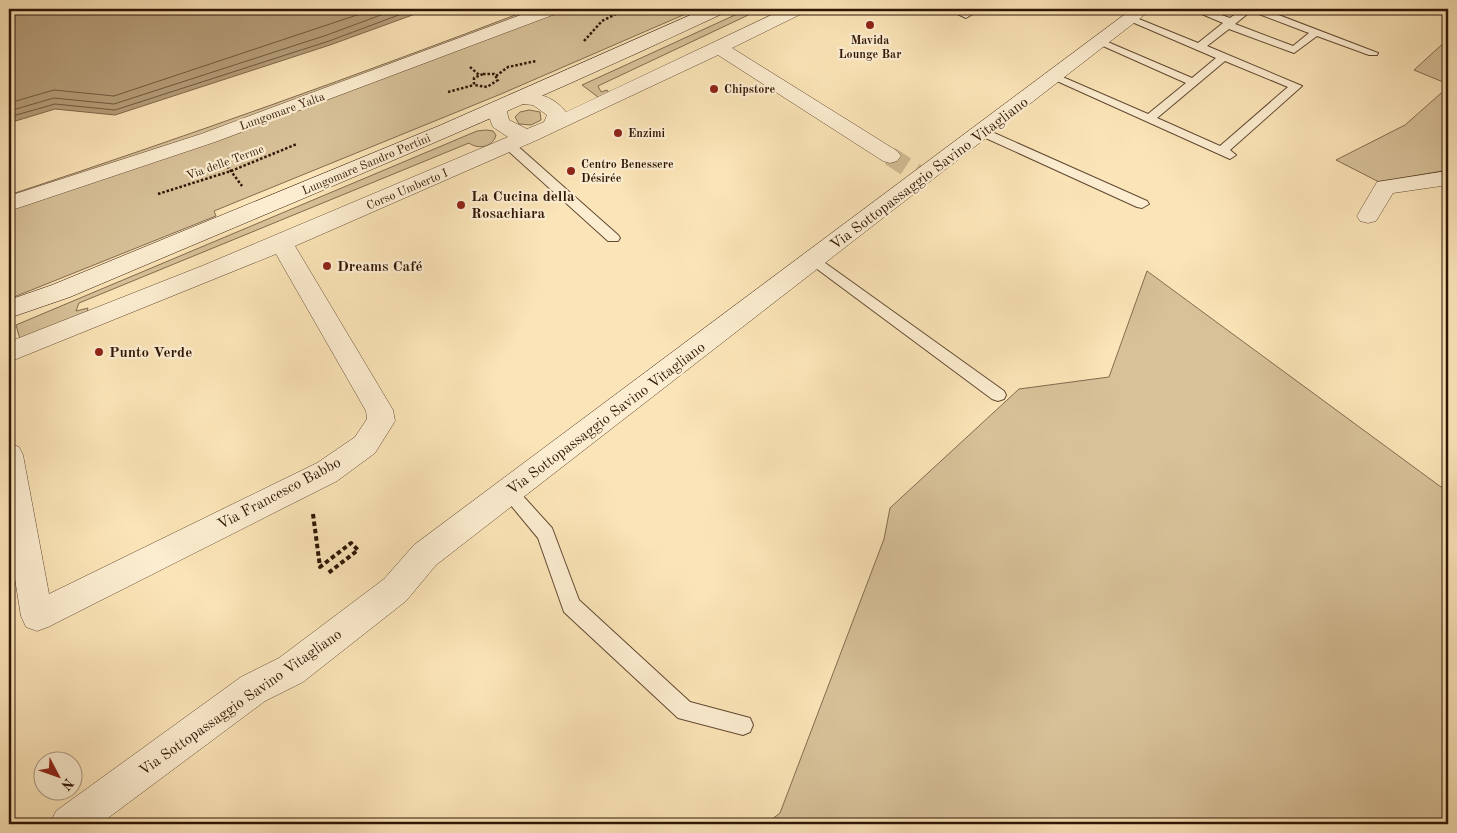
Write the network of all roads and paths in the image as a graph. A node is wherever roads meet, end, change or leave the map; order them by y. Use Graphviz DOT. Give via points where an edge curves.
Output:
graph roads {
  1 [pos="552,9"];
  2 [pos="626,9"];
  3 [pos="718,9"];
  4 [pos="797,9"];
  5 [pos="952,9"];
  6 [pos="976,9"];
  7 [pos="1195,9"];
  8 [pos="1248,9"];
  9 [pos="1254,9"];
  10 [pos="1136,14"];
  11 [pos="1229,23"];
  12 [pos="1316,32"];
  13 [pos="1099,42"];
  14 [pos="582,44"];
  15 [pos="1199,47"];
  16 [pos="720,48"];
  17 [pos="1372,53"];
  18 [pos="1224,57"];
  19 [pos="536,61"];
  20 [pos="496,76"];
  21 [pos="1054,77"];
  22 [pos="1193,82"];
  23 [pos="474,85"];
  24 [pos="448,92"];
  25 [pos="510,102"];
  26 [pos="1149,119"];
  27 [pos="553,125"];
  28 [pos="983,132"];
  29 [pos="530,136"];
  30 [pos="208,138"];
  31 [pos="297,144"];
  32 [pos="509,145"];
  33 [pos="890,156"];
  34 [pos="231,171"];
  35 [pos="1448,178"];
  36 [pos="245,191"];
  37 [pos="158,194"];
  38 [pos="9,204"];
  39 [pos="1142,204"];
  40 [pos="1368,216"];
  41 [pos="613,238"];
  42 [pos="282,243"];
  43 [pos="814,260"];
  44 [pos="9,310"];
  45 [pos="9,352"];
  46 [pos="998,395"];
  47 [pos="9,455"];
  48 [pos="308,481"];
  49 [pos="508,491"];
  50 [pos="327,574"];
  51 [pos="743,725"];
  52 [pos="69,824"];
  1 -- 30 [label="street, Lungomare Yalta"];
  2 -- 14 [label="path" via="610,15 593,28"];
  3 -- 25 [label="street, Lungomare Sandro Pertini"];
  4 -- 16 [label="street, Corso Umberto I"];
  5 -- 6 [label="lane" via="966,15"];
  7 -- 11 [label="lane"];
  8 -- 11 [label="lane"];
  9 -- 12 [label="lane"];
  10 -- 13 [label="street, Via Sottopassaggio Savino Vitagliano"];
  10 -- 15 [label="lane"];
  11 -- 12 [label="lane" via="1294,50"];
  11 -- 15 [label="lane"];
  12 -- 17 [label="lane"];
  13 -- 21 [label="street, Via Sottopassaggio Savino Vitagliano"];
  13 -- 22 [label="lane"];
  15 -- 18 [label="lane"];
  16 -- 27 [label="street, Corso Umberto I"];
  16 -- 33 [label="street"];
  18 -- 22 [label="lane"];
  18 -- 26 [label="lane" via="1296,86 1227,154"];
  19 -- 20 [label="path" via="508,67"];
  20 -- 23 [label="path" via="498,80 491,86"];
  20 -- 23 [label="path" via="479,75 472,80"];
  21 -- 26 [label="lane"];
  21 -- 28 [label="street, Via Sottopassaggio Savino Vitagliano"];
  22 -- 26 [label="lane"];
  23 -- 24 [label="path"];
  25 -- 27 [label="street" via="536,99 550,106 557,114"];
  25 -- 29 [label="street" via="497,112 500,123 515,133"];
  25 -- 44 [label="street, Lungomare Sandro Pertini" via="265,207"];
  27 -- 29 [label="street, Corso Umberto I"];
  28 -- 39 [label="lane"];
  28 -- 43 [label="street, Via Sottopassaggio Savino Vitagliano"];
  29 -- 32 [label="street, Corso Umberto I"];
  30 -- 34 [label="path"];
  30 -- 38 [label="street, Lungomare Yalta"];
  31 -- 34 [label="path, Via delle Terme"];
  32 -- 41 [label="lane"];
  32 -- 42 [label="street, Corso Umberto I"];
  34 -- 36 [label="path"];
  34 -- 37 [label="path, Via delle Terme"];
  35 -- 40 [label="street" via="1385,187"];
  42 -- 45 [label="street, Corso Umberto I"];
  42 -- 48 [label="street, Via Francesco Babbo" via="378,410 381,421 365,445 327,472"];
  43 -- 46 [label="lane"];
  43 -- 49 [label="street, Via Sottopassaggio Savino Vitagliano"];
  47 -- 48 [label="street, Via Francesco Babbo" via="37,616"];
  48 -- 50 [label="path" via="320,567 351,543 358,550"];
  49 -- 51 [label="lane" via="546,534 571,606 685,711"];
  49 -- 52 [label="street, Via Sottopassaggio Savino Vitagliano" via="425,555 395,590 291,670 253,689"];
}
